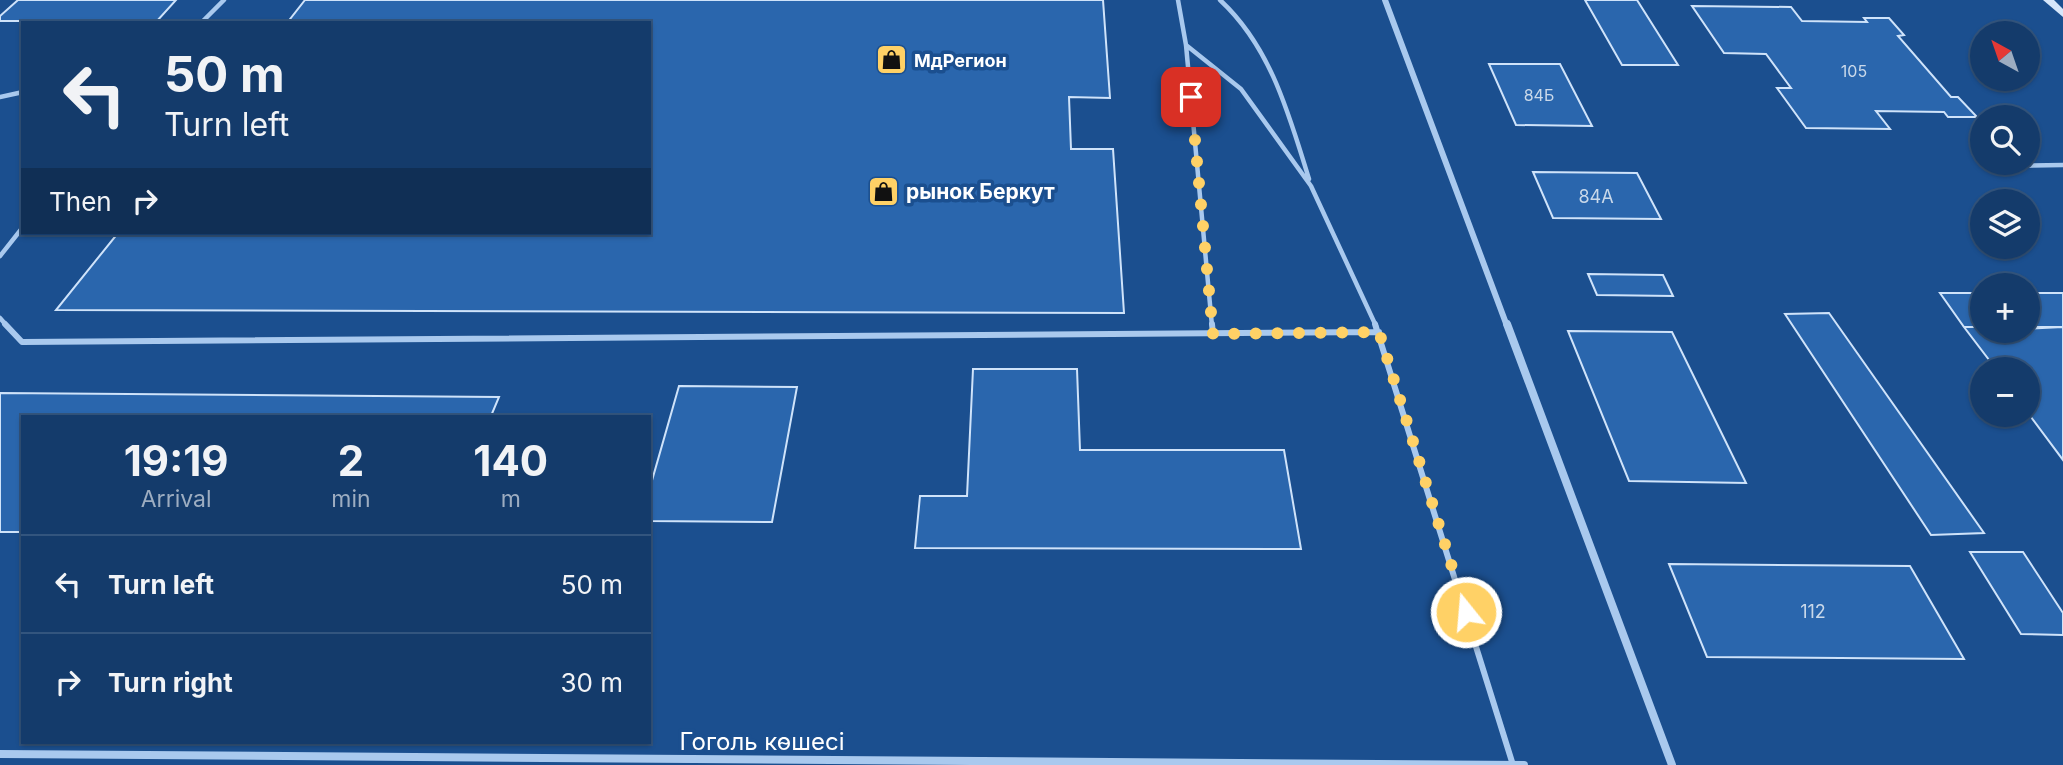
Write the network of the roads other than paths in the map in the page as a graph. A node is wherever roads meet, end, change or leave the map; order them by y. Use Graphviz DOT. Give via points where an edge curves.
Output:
graph roads {
  1 [pos="224,0"];
  2 [pos="1178,0"];
  3 [pos="1220,0"];
  4 [pos="1385,0"];
  5 [pos="2048,0"];
  6 [pos="2063,14"];
  7 [pos="203,21"];
  8 [pos="1186,45"];
  9 [pos="21,92"];
  10 [pos="0,97"];
  11 [pos="2040,165"];
  12 [pos="2063,165"];
  13 [pos="1311,186"];
  14 [pos="21,229"];
  15 [pos="0,256"];
  16 [pos="0,318"];
  17 [pos="1379,332"];
  18 [pos="1213,334"];
  19 [pos="0,754"];
  20 [pos="229,760"];
  21 [pos="433,761"];
  22 [pos="957,763"];
  23 [pos="1513,765"];
  24 [pos="1524,765"];
  25 [pos="1672,765"];
  1 -- 7 [label="lane"];
  2 -- 8 [label="lane"];
  3 -- 13 [label="lane" via="1243,22 1261,55 1289,117"];
  4 -- 25 [label="street"];
  5 -- 6 [label="street"];
  8 -- 13 [label="lane" via="1241,89"];
  8 -- 18 [label="lane"];
  9 -- 10 [label="lane"];
  11 -- 12 [label="lane"];
  13 -- 17 [label="lane"];
  14 -- 15 [label="lane"];
  16 -- 18 [label="lane" via="22,342"];
  17 -- 18 [label="lane"];
  17 -- 23 [label="lane"];
  19 -- 20 [label="street, Гоголь көшесі"];
  20 -- 21 [label="street, Гоголь көшесі"];
  21 -- 22 [label="street, Гоголь көшесі"];
  22 -- 23 [label="street, Гоголь көшесі"];
  23 -- 24 [label="street, Гоголь көшесі"];
}
